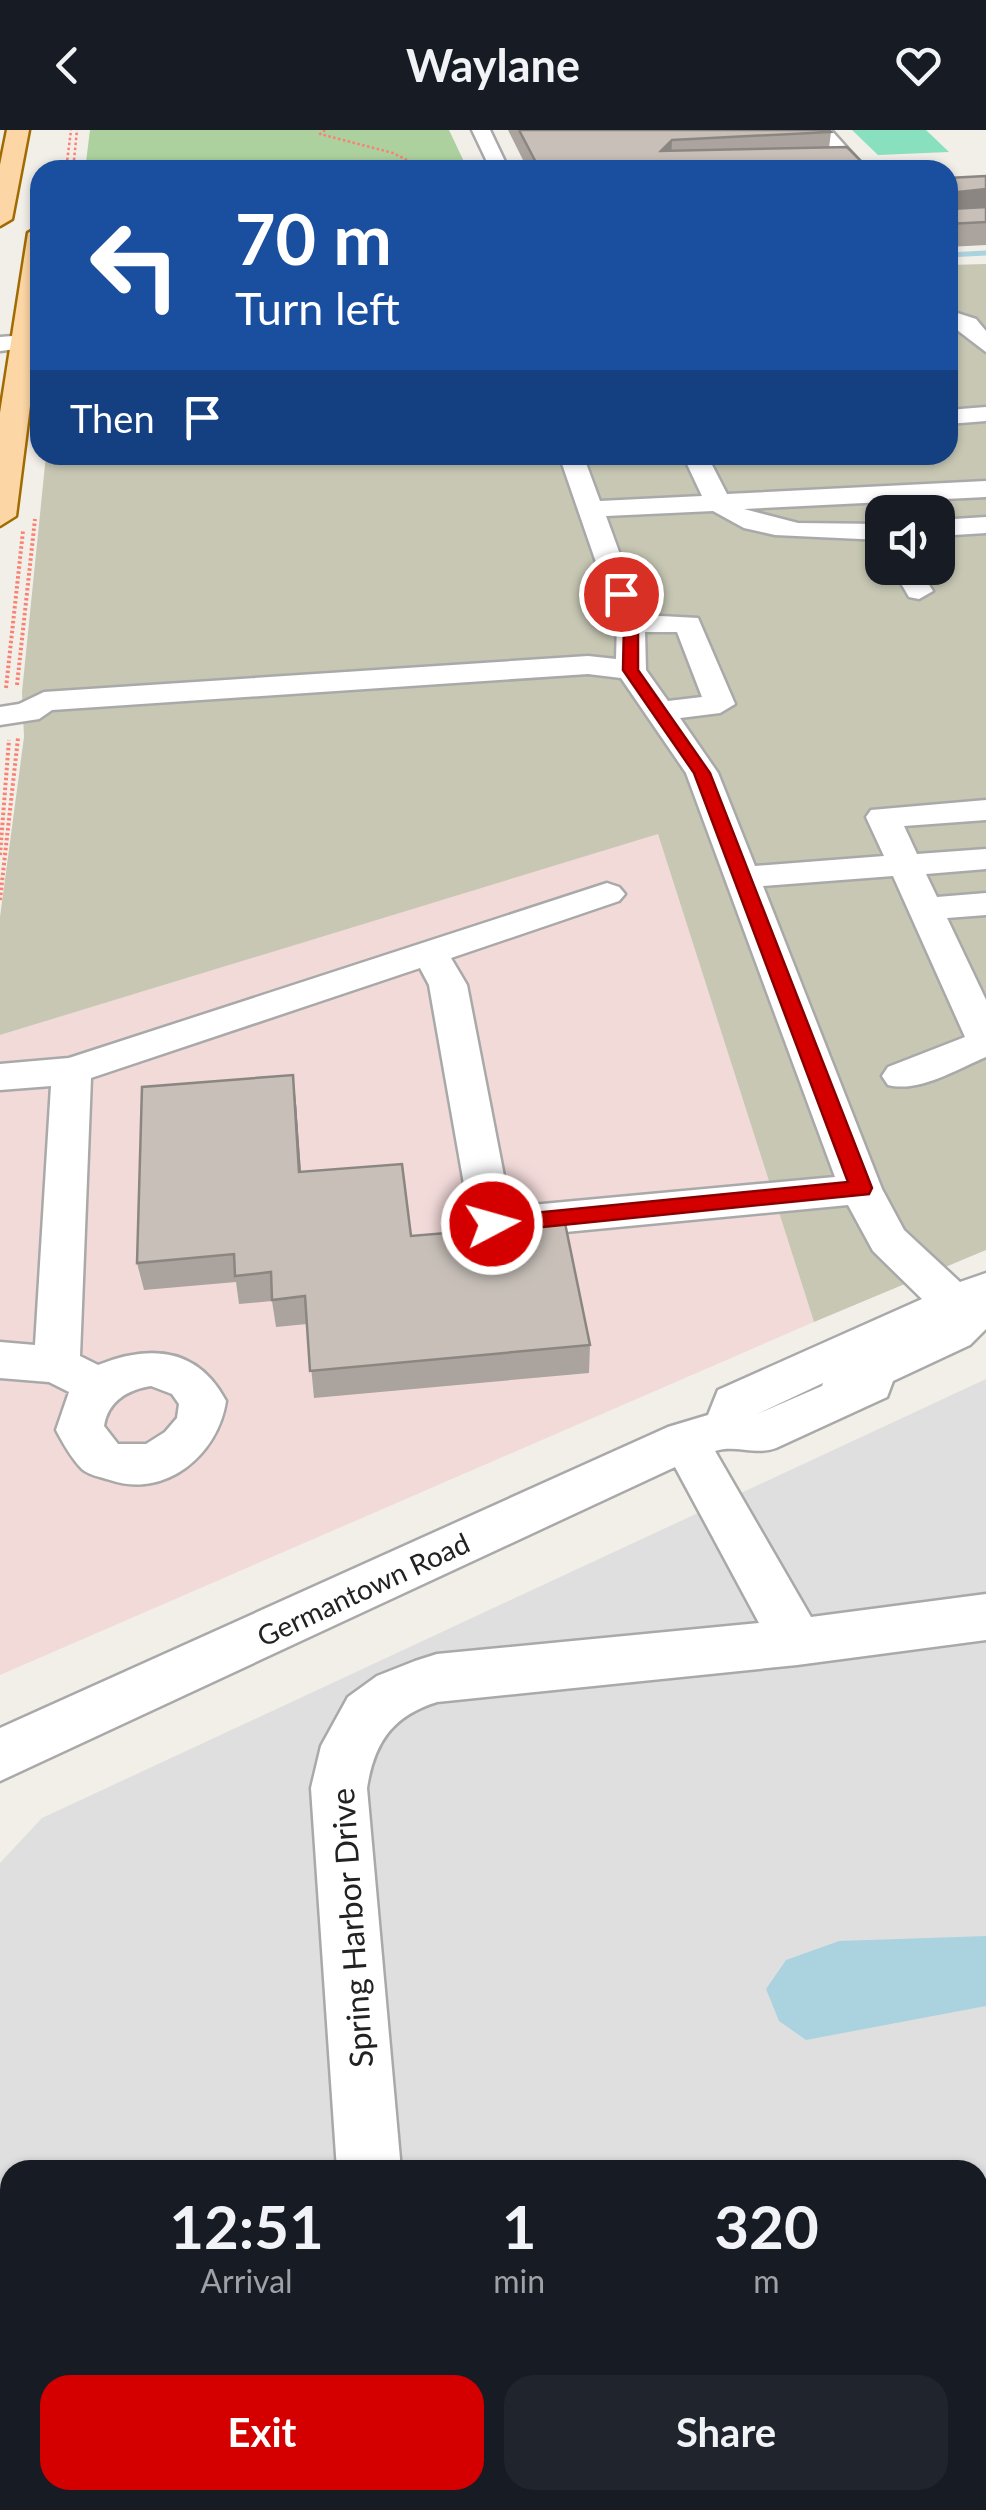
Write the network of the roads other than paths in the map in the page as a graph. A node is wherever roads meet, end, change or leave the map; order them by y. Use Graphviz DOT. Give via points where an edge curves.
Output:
graph roads {
  1 [pos="18,130"];
  2 [pos="481,130"];
  3 [pos="822,130"];
  4 [pos="495,160"];
  5 [pos="844,160"];
  6 [pos="0,219"];
  7 [pos="30,272"];
  8 [pos="958,320"];
  9 [pos="12,343"];
  10 [pos="986,345"];
  11 [pos="986,414"];
  12 [pos="958,416"];
  13 [pos="574,465"];
  14 [pos="702,465"];
  15 [pos="715,493"];
  16 [pos="982,495"];
  17 [pos="590,510"];
  18 [pos="0,516"];
  19 [pos="986,525"];
  20 [pos="955,527"];
  21 [pos="865,533"];
  22 [pos="631,623"];
  23 [pos="620,670"];
  24 [pos="659,711"];
  25 [pos="15,714"];
  26 [pos="986,810"];
  27 [pos="986,859"];
  28 [pos="905,866"];
  29 [pos="742,877"];
  30 [pos="607,894"];
  31 [pos="986,904"];
  32 [pos="923,909"];
  33 [pos="430,952"];
  34 [pos="986,1042"];
  35 [pos="72,1071"];
  36 [pos="902,1076"];
  37 [pos="0,1077"];
  38 [pos="861,1188"];
  39 [pos="975,1308"];
  40 [pos="0,1360"];
  41 [pos="57,1365"];
  42 [pos="99,1386"];
  43 [pos="706,1435"];
  44 [pos="986,1617"];
  45 [pos="797,1642"];
  46 [pos="0,1756"];
  47 [pos="367,2160"];
  1 -- 6 [label="main road"];
  2 -- 4 [label="street"];
  3 -- 5 [label="street"];
  7 -- 9 [label="main road"];
  8 -- 10 [label="street"];
  9 -- 18 [label="main road"];
  11 -- 12 [label="street"];
  13 -- 17 [label="street"];
  14 -- 15 [label="street"];
  15 -- 16 [label="street"];
  15 -- 17 [label="street"];
  15 -- 21 [label="street" via="744,518 832,534"];
  17 -- 22 [label="street"];
  19 -- 20 [label="street"];
  22 -- 23 [label="street"];
  22 -- 24 [label="street" via="688,624 720,704"];
  23 -- 24 [label="street"];
  23 -- 25 [label="street" via="601,681 524,678 177,701 42,720"];
  24 -- 29 [label="street" via="702,773"];
  26 -- 28 [label="street" via="883,817"];
  27 -- 28 [label="street"];
  28 -- 29 [label="street"];
  28 -- 32 [label="street"];
  29 -- 38 [label="street"];
  30 -- 33 [label="street"];
  31 -- 32 [label="street"];
  32 -- 34 [label="street"];
  33 -- 35 [label="street"];
  33 -- 38 [label="street" via="448,985 492,1224"];
  34 -- 36 [label="street"];
  35 -- 37 [label="street"];
  35 -- 41 [label="street"];
  38 -- 39 [label="street" via="888,1240"];
  39 -- 43 [label="street, Germantown Road" via="735,1404"];
  39 -- 43 [label="street, Germantown Road" via="842,1396 759,1435"];
  40 -- 41 [label="street"];
  41 -- 42 [label="street"];
  43 -- 45 [label="street"];
  43 -- 46 [label="street, Germantown Road"];
  44 -- 45 [label="street, Spring Harbor Drive"];
  45 -- 47 [label="street, Spring Harbor Drive" via="436,1678 377,1703 356,1727 342,1756 339,1788"];
}
